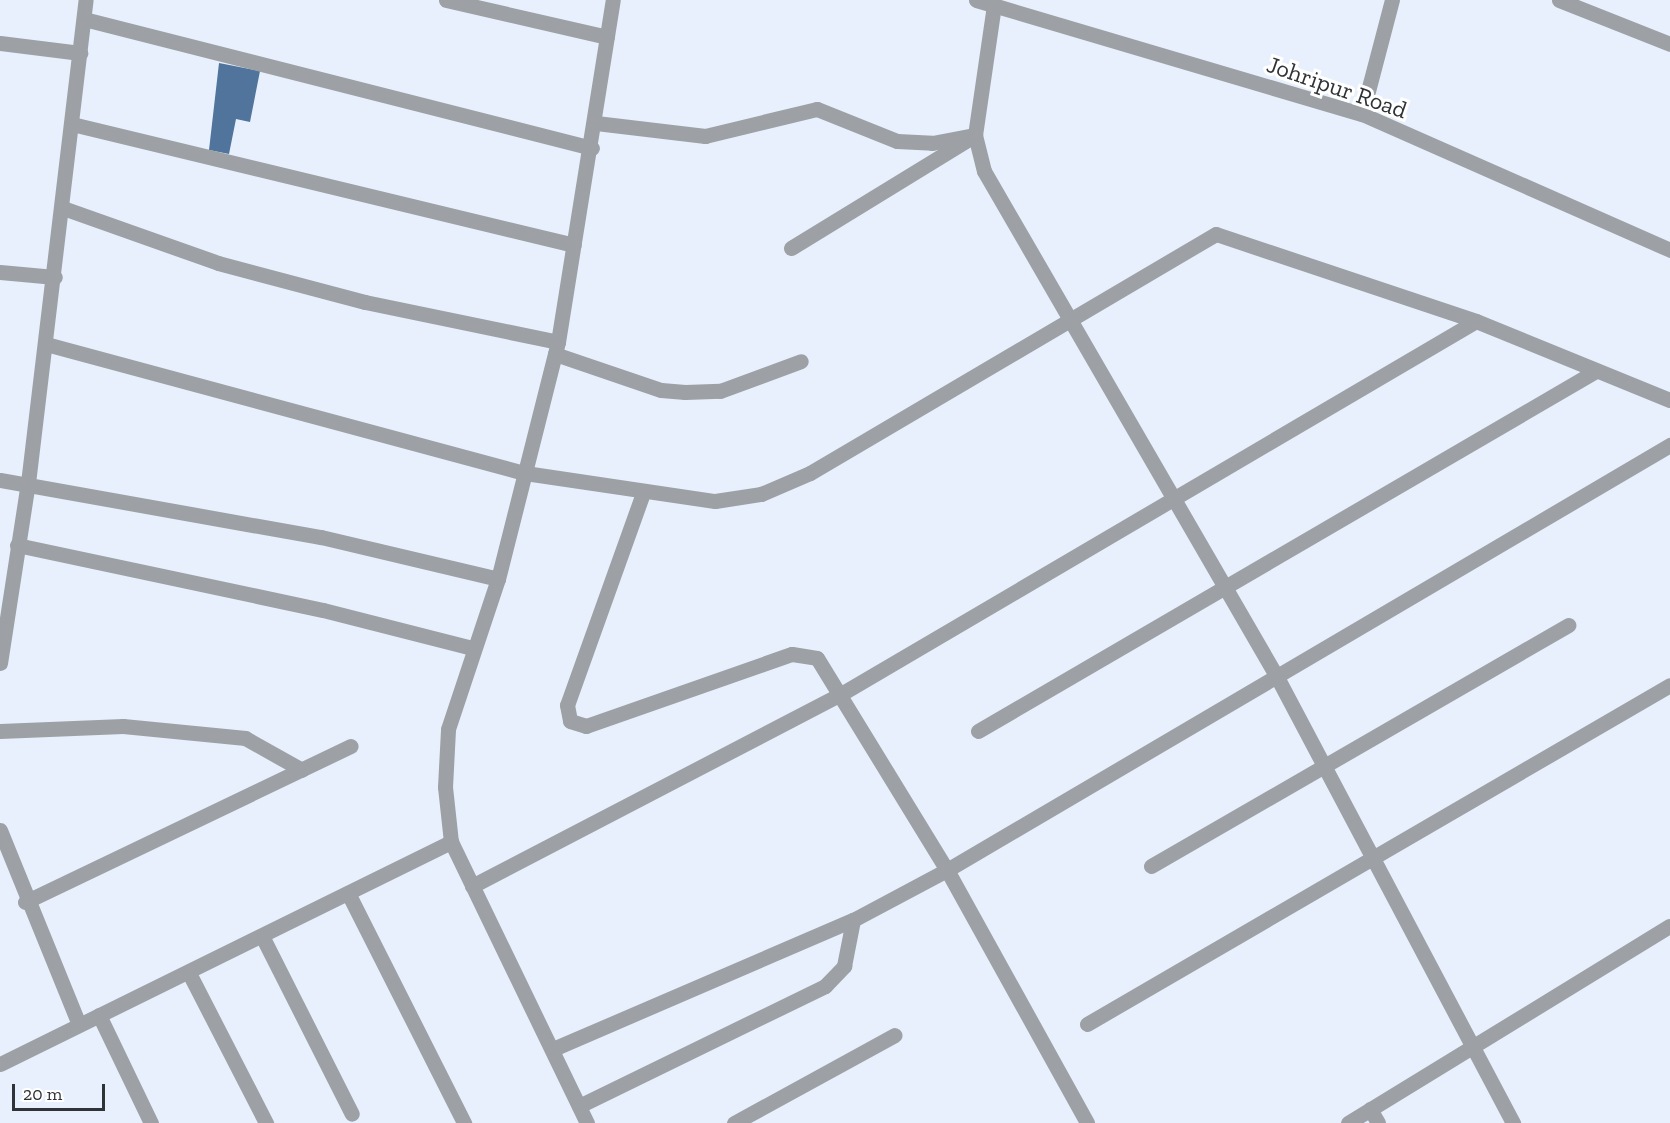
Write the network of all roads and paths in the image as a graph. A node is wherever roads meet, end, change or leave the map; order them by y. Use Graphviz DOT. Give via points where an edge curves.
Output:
graph roads {
  1 [pos="86,0"];
  2 [pos="446,0"];
  3 [pos="613,0"];
  4 [pos="976,0"];
  5 [pos="1392,0"];
  6 [pos="1559,0"];
  7 [pos="994,5"];
  8 [pos="84,19"];
  9 [pos="607,37"];
  10 [pos="0,43"];
  11 [pos="1670,44"];
  12 [pos="80,53"];
  13 [pos="1362,114"];
  14 [pos="596,123"];
  15 [pos="72,124"];
  16 [pos="975,135"];
  17 [pos="592,148"];
  18 [pos="63,208"];
  19 [pos="574,245"];
  20 [pos="791,248"];
  21 [pos="1670,250"];
  22 [pos="0,272"];
  23 [pos="55,277"];
  24 [pos="1071,320"];
  25 [pos="1476,321"];
  26 [pos="46,344"];
  27 [pos="557,348"];
  28 [pos="801,361"];
  29 [pos="1594,372"];
  30 [pos="1670,400"];
  31 [pos="1670,445"];
  32 [pos="525,473"];
  33 [pos="0,480"];
  34 [pos="28,483"];
  35 [pos="643,493"];
  36 [pos="1170,499"];
  37 [pos="17,545"];
  38 [pos="498,579"];
  39 [pos="1223,586"];
  40 [pos="5,595"];
  41 [pos="1568,624"];
  42 [pos="472,648"];
  43 [pos="0,663"];
  44 [pos="1277,676"];
  45 [pos="1670,685"];
  46 [pos="841,694"];
  47 [pos="0,731"];
  48 [pos="978,731"];
  49 [pos="350,746"];
  50 [pos="1324,764"];
  51 [pos="302,770"];
  52 [pos="0,830"];
  53 [pos="451,842"];
  54 [pos="1372,854"];
  55 [pos="1151,866"];
  56 [pos="946,870"];
  57 [pos="472,886"];
  58 [pos="348,893"];
  59 [pos="25,902"];
  60 [pos="853,920"];
  61 [pos="1668,931"];
  62 [pos="262,936"];
  63 [pos="189,973"];
  64 [pos="99,1016"];
  65 [pos="1087,1024"];
  66 [pos="78,1025"];
  67 [pos="895,1035"];
  68 [pos="1471,1046"];
  69 [pos="553,1049"];
  70 [pos="0,1064"];
  71 [pos="579,1106"];
  72 [pos="1370,1109"];
  73 [pos="352,1114"];
  74 [pos="151,1123"];
  75 [pos="266,1123"];
  76 [pos="464,1123"];
  77 [pos="587,1123"];
  78 [pos="734,1123"];
  79 [pos="1088,1123"];
  80 [pos="1348,1123"];
  81 [pos="1378,1123"];
  82 [pos="1513,1123"];
  1 -- 8 [label="street"];
  2 -- 9 [label="street"];
  3 -- 9 [label="street"];
  4 -- 7 [label="street, Johripur Road"];
  5 -- 13 [label="street"];
  6 -- 11 [label="street"];
  7 -- 13 [label="street, Johripur Road"];
  7 -- 16 [label="street"];
  8 -- 12 [label="street"];
  8 -- 17 [label="street"];
  9 -- 14 [label="street"];
  10 -- 12 [label="street"];
  12 -- 15 [label="street"];
  13 -- 21 [label="street, Johripur Road"];
  14 -- 16 [label="street" via="705,136 817,109 897,141 932,143"];
  14 -- 17 [label="street"];
  15 -- 18 [label="street"];
  15 -- 19 [label="street"];
  16 -- 20 [label="street"];
  16 -- 24 [label="street" via="976,152 994,191"];
  17 -- 19 [label="street"];
  18 -- 23 [label="street"];
  18 -- 27 [label="street" via="218,263 365,303"];
  19 -- 27 [label="street"];
  22 -- 23 [label="street"];
  23 -- 26 [label="street"];
  24 -- 25 [label="street" via="1216,234"];
  24 -- 35 [label="street" via="810,473 761,494 715,501"];
  24 -- 36 [label="street"];
  25 -- 29 [label="street"];
  25 -- 36 [label="street"];
  26 -- 32 [label="street"];
  26 -- 34 [label="street"];
  27 -- 28 [label="street" via="661,390 685,392 720,391"];
  27 -- 32 [label="street"];
  29 -- 30 [label="street"];
  29 -- 39 [label="street"];
  31 -- 44 [label="street"];
  32 -- 35 [label="street"];
  32 -- 38 [label="street"];
  33 -- 34 [label="street"];
  34 -- 37 [label="street"];
  34 -- 38 [label="street" via="321,537"];
  35 -- 46 [label="street" via="567,705 570,721 586,726 798,654 817,658"];
  36 -- 39 [label="street"];
  36 -- 46 [label="street"];
  37 -- 40 [label="street"];
  37 -- 42 [label="street" via="311,607"];
  38 -- 42 [label="street"];
  39 -- 44 [label="street"];
  39 -- 48 [label="street"];
  40 -- 43 [label="street"];
  41 -- 50 [label="street"];
  42 -- 53 [label="street" via="448,729 445,787"];
  44 -- 50 [label="street"];
  44 -- 56 [label="street"];
  45 -- 54 [label="street"];
  46 -- 56 [label="street"];
  46 -- 57 [label="street"];
  47 -- 51 [label="street" via="123,726 245,738"];
  49 -- 51 [label="street"];
  50 -- 54 [label="street"];
  50 -- 55 [label="street"];
  51 -- 59 [label="street"];
  52 -- 59 [label="street"];
  53 -- 57 [label="street"];
  53 -- 58 [label="street"];
  54 -- 65 [label="street"];
  54 -- 68 [label="street"];
  56 -- 60 [label="street"];
  56 -- 79 [label="street"];
  57 -- 69 [label="street"];
  58 -- 62 [label="street"];
  58 -- 76 [label="street"];
  59 -- 66 [label="street"];
  60 -- 69 [label="street"];
  60 -- 71 [label="street" via="844,966 825,986"];
  61 -- 68 [label="street"];
  62 -- 63 [label="street"];
  62 -- 73 [label="street"];
  63 -- 64 [label="street"];
  63 -- 75 [label="street"];
  64 -- 66 [label="street"];
  64 -- 74 [label="street"];
  66 -- 70 [label="street"];
  67 -- 78 [label="street"];
  68 -- 72 [label="street"];
  68 -- 82 [label="street"];
  69 -- 71 [label="street"];
  71 -- 77 [label="street"];
  72 -- 80 [label="street"];
  72 -- 81 [label="street"];
}
